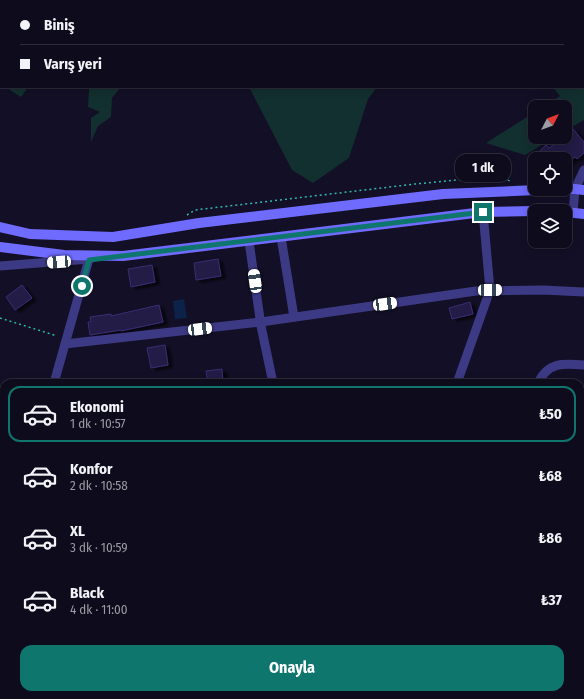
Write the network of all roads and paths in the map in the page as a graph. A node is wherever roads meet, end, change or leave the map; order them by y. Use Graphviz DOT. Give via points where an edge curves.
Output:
graph roads {
  1 [pos="584,170"];
  2 [pos="513,183"];
  3 [pos="575,189"];
  4 [pos="528,190"];
  5 [pos="571,204"];
  6 [pos="528,211"];
  7 [pos="483,212"];
  8 [pos="572,212"];
  9 [pos="584,214"];
  10 [pos="182,219"];
  11 [pos="0,227"];
  12 [pos="281,237"];
  13 [pos="249,241"];
  14 [pos="0,247"];
  15 [pos="123,256"];
  16 [pos="89,260"];
  17 [pos="0,266"];
  18 [pos="490,290"];
  19 [pos="584,292"];
  20 [pos="294,317"];
  21 [pos="0,318"];
  22 [pos="261,322"];
  23 [pos="66,341"];
  24 [pos="584,365"];
  25 [pos="55,379"];
  26 [pos="273,379"];
  27 [pos="458,379"];
  28 [pos="540,379"];
  1 -- 3 [label="street"];
  2 -- 10 [label="path" via="498,176 415,184 194,210"];
  3 -- 5 [label="street"];
  4 -- 11 [label="main road" via="443,194 199,223 114,237 30,234"];
  6 -- 7 [label="main road"];
  7 -- 12 [label="main road"];
  7 -- 18 [label="street"];
  8 -- 9 [label="main road"];
  12 -- 13 [label="main road"];
  12 -- 20 [label="street"];
  13 -- 15 [label="main road"];
  13 -- 22 [label="street"];
  14 -- 15 [label="main road" via="64,255"];
  15 -- 16 [label="street"];
  16 -- 17 [label="street"];
  16 -- 23 [label="street"];
  18 -- 19 [label="street"];
  18 -- 20 [label="street"];
  18 -- 27 [label="street"];
  20 -- 22 [label="street"];
  21 -- 23 [label="path"];
  22 -- 23 [label="street"];
  22 -- 26 [label="street"];
  23 -- 25 [label="street"];
  24 -- 28 [label="street" via="557,365 548,368"];
}
